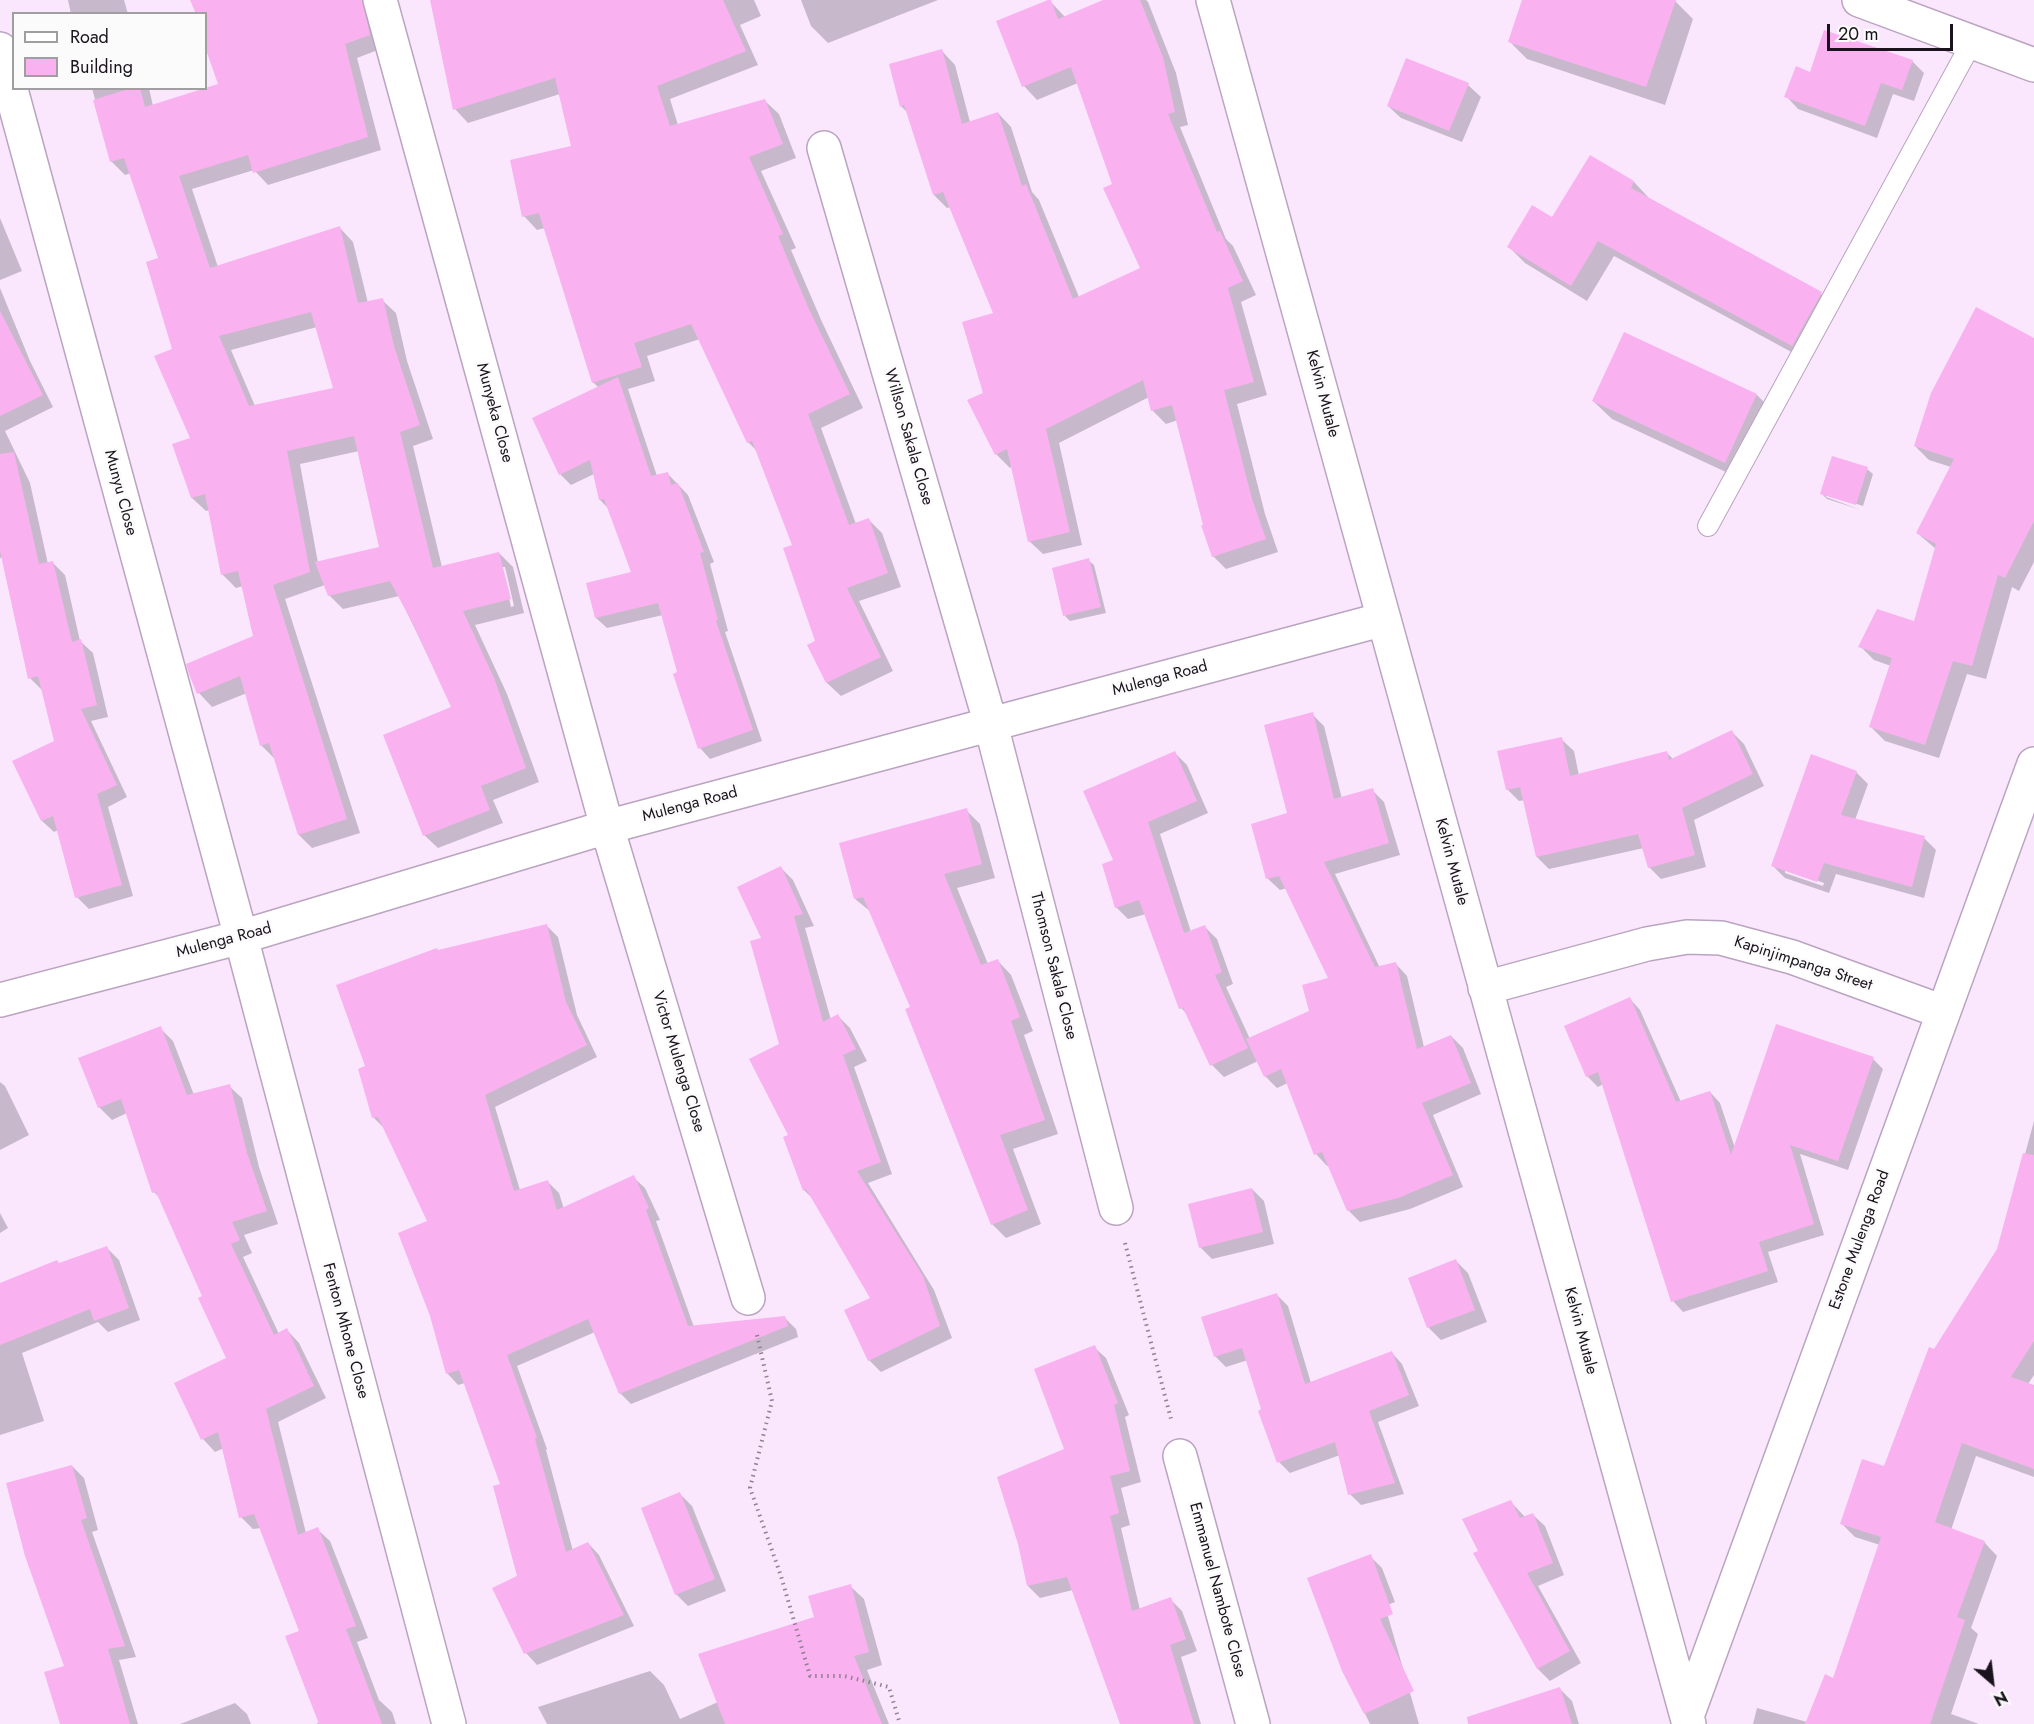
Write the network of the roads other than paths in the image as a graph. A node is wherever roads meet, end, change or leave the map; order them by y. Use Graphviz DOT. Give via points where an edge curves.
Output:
graph roads {
  1 [pos="380,0"];
  2 [pos="1213,0"];
  3 [pos="1859,0"];
  4 [pos="1972,42"];
  5 [pos="0,49"];
  6 [pos="2034,64"];
  7 [pos="824,148"];
  8 [pos="1708,526"];
  9 [pos="1384,619"];
  10 [pos="991,725"];
  11 [pos="2034,764"];
  12 [pos="608,826"];
  13 [pos="241,937"];
  14 [pos="1485,988"];
  15 [pos="0,1000"];
  16 [pos="1943,1012"];
  17 [pos="1116,1208"];
  18 [pos="748,1298"];
  19 [pos="1180,1456"];
  20 [pos="1688,1720"];
  21 [pos="449,1724"];
  22 [pos="1253,1724"];
  1 -- 12 [label="street, Munyeka Close"];
  2 -- 9 [label="street, Kelvin Mutale"];
  3 -- 4 [label="street"];
  4 -- 6 [label="street"];
  4 -- 8 [label="lane"];
  5 -- 13 [label="street, Munyu Close"];
  7 -- 10 [label="street, Willson Sakala Close"];
  9 -- 10 [label="street, Mulenga Road"];
  9 -- 14 [label="street, Kelvin Mutale"];
  10 -- 12 [label="street, Mulenga Road"];
  10 -- 17 [label="street, Thomson Sakala Close"];
  11 -- 16 [label="street, Estone Mulenga Road"];
  12 -- 13 [label="street, Mulenga Road"];
  12 -- 18 [label="street, Victor Mulenga Close"];
  13 -- 15 [label="street, Mulenga Road"];
  13 -- 21 [label="street, Fenton Mhone Close"];
  14 -- 16 [label="street, Kapinjimpanga Street" via="1647,944 1688,937 1721,938 1792,957"];
  14 -- 20 [label="street, Kelvin Mutale"];
  16 -- 20 [label="street, Estone Mulenga Road"];
  19 -- 22 [label="street, Emmanuel Nambote Close"];
}
